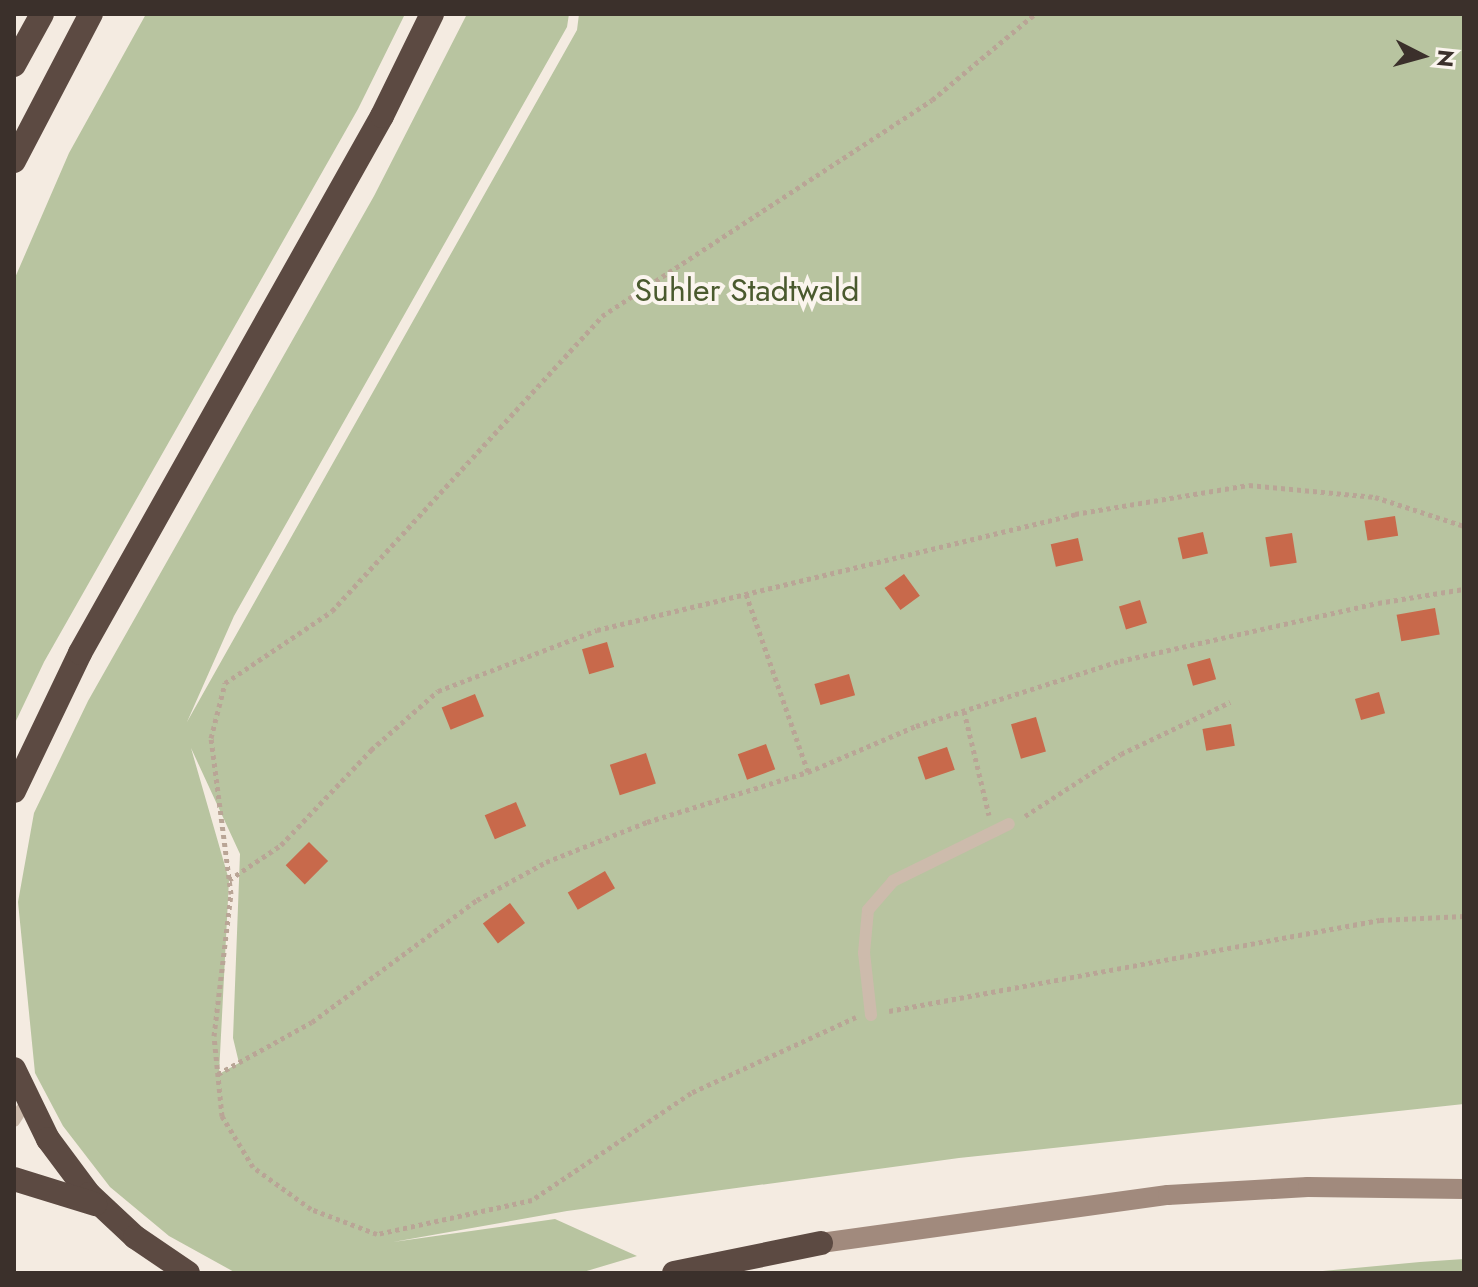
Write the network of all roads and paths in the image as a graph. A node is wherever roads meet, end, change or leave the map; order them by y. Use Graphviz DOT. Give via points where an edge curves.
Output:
graph roads {
  1 [pos="42,14"];
  2 [pos="91,14"];
  3 [pos="432,14"];
  4 [pos="447,14"];
  5 [pos="1035,14"];
  6 [pos="14,65"];
  7 [pos="382,116"];
  8 [pos="14,161"];
  9 [pos="1464,526"];
  10 [pos="1464,589"];
  11 [pos="746,594"];
  12 [pos="1230,702"];
  13 [pos="964,711"];
  14 [pos="808,772"];
  15 [pos="14,791"];
  16 [pos="1009,824"];
  17 [pos="993,832"];
  18 [pos="229,880"];
  19 [pos="1464,916"];
  20 [pos="871,1015"];
  21 [pos="14,1069"];
  22 [pos="218,1074"];
  23 [pos="20,1111"];
  24 [pos="14,1179"];
  25 [pos="1464,1189"];
  26 [pos="102,1207"];
  27 [pos="821,1243"];
  28 [pos="188,1273"];
  29 [pos="674,1273"];
  1 -- 6 [label="highway"];
  2 -- 8 [label="highway"];
  3 -- 7 [label="highway"];
  4 -- 7 [label="highway"];
  5 -- 18 [label="path" via="932,100 602,316 332,611 225,683 211,738"];
  7 -- 15 [label="highway" via="80,653"];
  9 -- 11 [label="path" via="1375,497 1249,485 1075,514"];
  10 -- 13 [label="path" via="1120,661"];
  11 -- 14 [label="path"];
  11 -- 18 [label="path" via="597,630 438,691 371,750 281,845"];
  12 -- 16 [label="path" via="1121,754"];
  13 -- 14 [label="path"];
  13 -- 17 [label="path"];
  14 -- 22 [label="path" via="647,822 533,869 477,900 312,1022"];
  16 -- 17 [label="lane"];
  17 -- 20 [label="lane" via="893,881 868,910 864,953"];
  18 -- 22 [label="path" via="214,1036"];
  19 -- 20 [label="path" via="1380,920"];
  20 -- 22 [label="path" via="691,1093 532,1200 377,1234 311,1209 253,1167 222,1116"];
  21 -- 23 [label="highway"];
  23 -- 26 [label="highway"];
  24 -- 26 [label="highway"];
  25 -- 27 [label="main road" via="1308,1187 1168,1195"];
  26 -- 28 [label="highway"];
  27 -- 29 [label="highway"];
}
